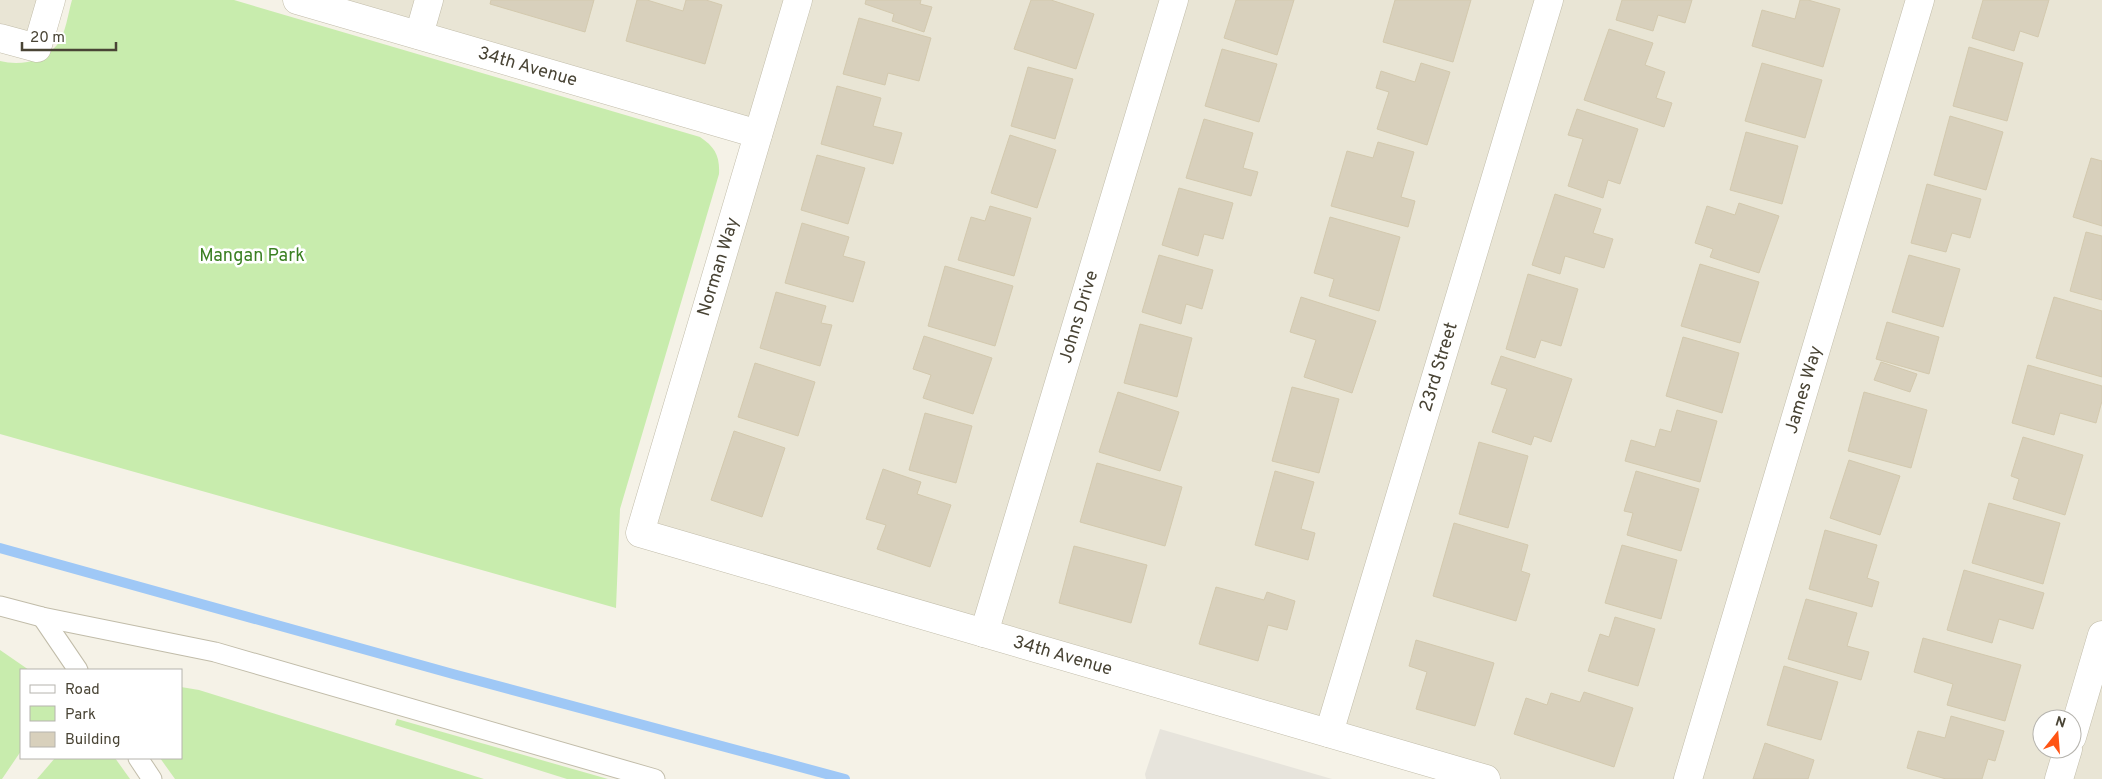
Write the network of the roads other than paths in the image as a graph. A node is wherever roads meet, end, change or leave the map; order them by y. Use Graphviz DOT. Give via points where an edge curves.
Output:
graph roads {
  1 [pos="52,0"];
  2 [pos="297,0"];
  3 [pos="429,0"];
  4 [pos="798,0"];
  5 [pos="1174,0"];
  6 [pos="1548,0"];
  7 [pos="1920,0"];
  8 [pos="419,35"];
  9 [pos="0,38"];
  10 [pos="758,134"];
  11 [pos="640,533"];
  12 [pos="0,606"];
  13 [pos="42,617"];
  14 [pos="984,634"];
  15 [pos="2102,635"];
  16 [pos="77,669"];
  17 [pos="2080,709"];
  18 [pos="1329,733"];
  19 [pos="139,759"];
  20 [pos="2065,759"];
  21 [pos="152,779"];
  22 [pos="655,779"];
  23 [pos="1486,779"];
  24 [pos="1688,779"];
  25 [pos="2060,779"];
  1 -- 9 [label="street" via="37,48"];
  2 -- 8 [label="street, 34th Avenue"];
  3 -- 8 [label="street"];
  4 -- 10 [label="street, Norman Way"];
  5 -- 14 [label="street, Johns Drive"];
  6 -- 18 [label="street, 23rd Street"];
  7 -- 24 [label="street, James Way"];
  8 -- 10 [label="street, 34th Avenue"];
  10 -- 11 [label="street, Norman Way"];
  11 -- 14 [label="street, 34th Avenue"];
  12 -- 13 [label="lane"];
  13 -- 16 [label="lane"];
  13 -- 22 [label="lane" via="215,652"];
  14 -- 18 [label="street, 34th Avenue"];
  15 -- 17 [label="street"];
  18 -- 23 [label="street, 34th Avenue"];
  19 -- 21 [label="lane"];
  20 -- 25 [label="street"];
}
